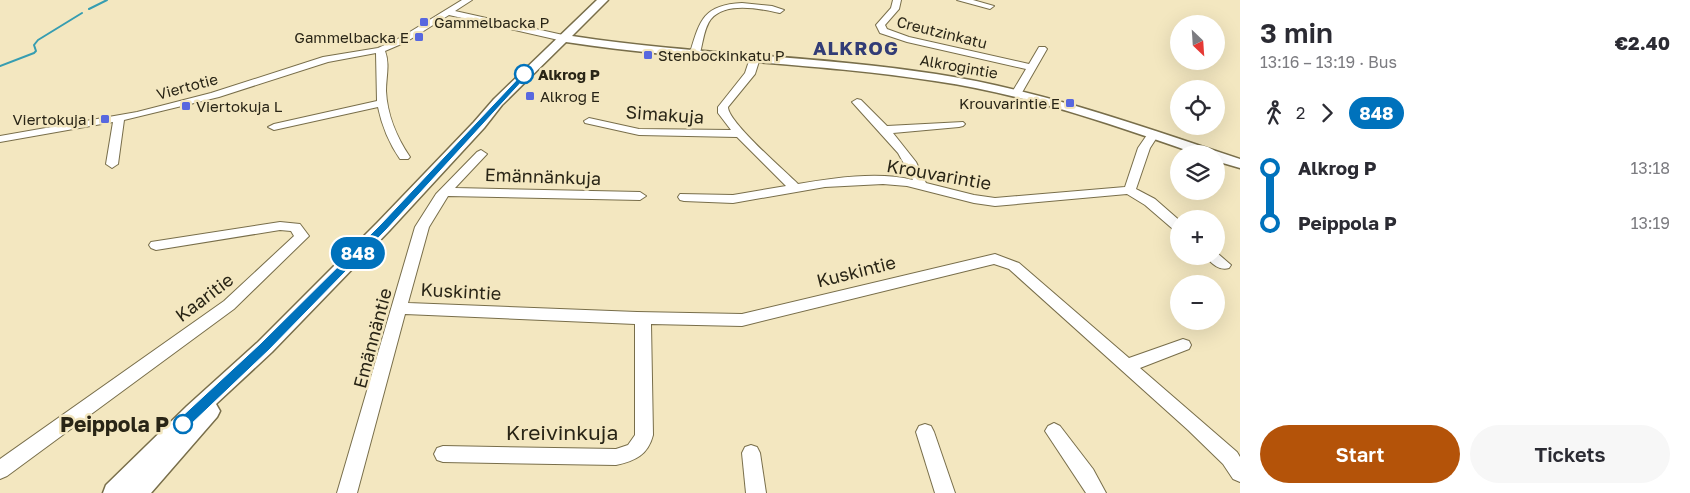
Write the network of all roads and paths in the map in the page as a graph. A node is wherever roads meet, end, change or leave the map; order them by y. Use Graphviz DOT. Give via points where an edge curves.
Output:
graph roads {
  1 [pos="468,0"];
  2 [pos="603,0"];
  3 [pos="611,0"];
  4 [pos="897,0"];
  5 [pos="961,0"];
  6 [pos="990,6"];
  7 [pos="780,10"];
  8 [pos="447,12"];
  9 [pos="569,37"];
  10 [pos="1042,49"];
  11 [pos="380,50"];
  12 [pos="695,54"];
  13 [pos="755,58"];
  14 [pos="1031,68"];
  15 [pos="1016,94"];
  16 [pos="857,102"];
  17 [pos="382,103"];
  18 [pos="119,119"];
  19 [pos="589,121"];
  20 [pos="959,124"];
  21 [pos="274,127"];
  22 [pos="884,130"];
  23 [pos="740,134"];
  24 [pos="1153,134"];
  25 [pos="0,139"];
  26 [pos="1185,145"];
  27 [pos="481,154"];
  28 [pos="404,157"];
  29 [pos="1225,159"];
  30 [pos="112,164"];
  31 [pos="1240,164"];
  32 [pos="920,186"];
  33 [pos="794,187"];
  34 [pos="1128,190"];
  35 [pos="445,192"];
  36 [pos="640,196"];
  37 [pos="684,197"];
  38 [pos="1170,219"];
  39 [pos="156,245"];
  40 [pos="400,308"];
  41 [pos="643,318"];
  42 [pos="1183,345"];
  43 [pos="265,346"];
  44 [pos="1126,366"];
  45 [pos="1054,431"];
  46 [pos="926,432"];
  47 [pos="751,453"];
  48 [pos="443,454"];
  49 [pos="1236,463"];
  50 [pos="0,470"];
  51 [pos="114,493"];
  52 [pos="136,493"];
  53 [pos="347,493"];
  54 [pos="756,493"];
  55 [pos="945,493"];
  56 [pos="1096,493"];
  1 -- 8 [label="street, Viertotie"];
  2 -- 9 [label="street"];
  3 -- 9 [label="street"];
  4 -- 14 [label="street, Creutzinkatu" via="895,9 880,25 883,31"];
  5 -- 6 [label="street"];
  7 -- 12 [label="street" via="747,5 712,14 706,20"];
  8 -- 9 [label="street"];
  8 -- 11 [label="street, Viertotie" via="403,40"];
  9 -- 12 [label="street, Alkrogintie"];
  9 -- 43 [label="street" via="524,74 384,227"];
  10 -- 14 [label="street"];
  11 -- 17 [label="street" via="383,59"];
  11 -- 18 [label="street, Viertotie" via="326,59 215,95"];
  12 -- 13 [label="street, Alkrogintie"];
  13 -- 15 [label="street, Alkrogintie" via="894,72"];
  13 -- 23 [label="street" via="750,74 722,110"];
  14 -- 15 [label="street"];
  15 -- 24 [label="street, Alkrogintie" via="1078,109"];
  16 -- 22 [label="street"];
  17 -- 21 [label="street"];
  17 -- 28 [label="street" via="395,146"];
  18 -- 25 [label="street, Viertotie"];
  18 -- 30 [label="street"];
  19 -- 23 [label="street, Simakuja" via="639,132"];
  20 -- 22 [label="street"];
  22 -- 32 [label="street" via="916,171"];
  23 -- 33 [label="street"];
  24 -- 26 [label="street, Alkrogintie"];
  24 -- 34 [label="street" via="1144,148"];
  27 -- 35 [label="street, Emännäntie"];
  29 -- 31 [label="street"];
  32 -- 33 [label="street, Krouvarintie" via="883,180"];
  32 -- 34 [label="street, Krouvarintie" via="995,202"];
  33 -- 37 [label="street, Krouvarintie" via="733,199"];
  34 -- 38 [label="street" via="1150,202"];
  35 -- 36 [label="street, Emännänkuja"];
  35 -- 40 [label="street, Emännäntie" via="427,216 420,232"];
  39 -- 50 [label="street, Kaaritie" via="280,226 295,227 302,236 229,305"];
  40 -- 41 [label="street, Kuskintie"];
  40 -- 53 [label="street, Emännäntie"];
  41 -- 44 [label="street, Kuskintie" via="742,320 995,259 1014,266"];
  41 -- 48 [label="street, Kreivinkuja" via="644,434 638,449 616,457"];
  42 -- 44 [label="street"];
  43 -- 51 [label="street"];
  43 -- 52 [label="street"];
  44 -- 49 [label="street, Kuskintie"];
  45 -- 56 [label="street"];
  46 -- 55 [label="street"];
  47 -- 54 [label="street"];
}
